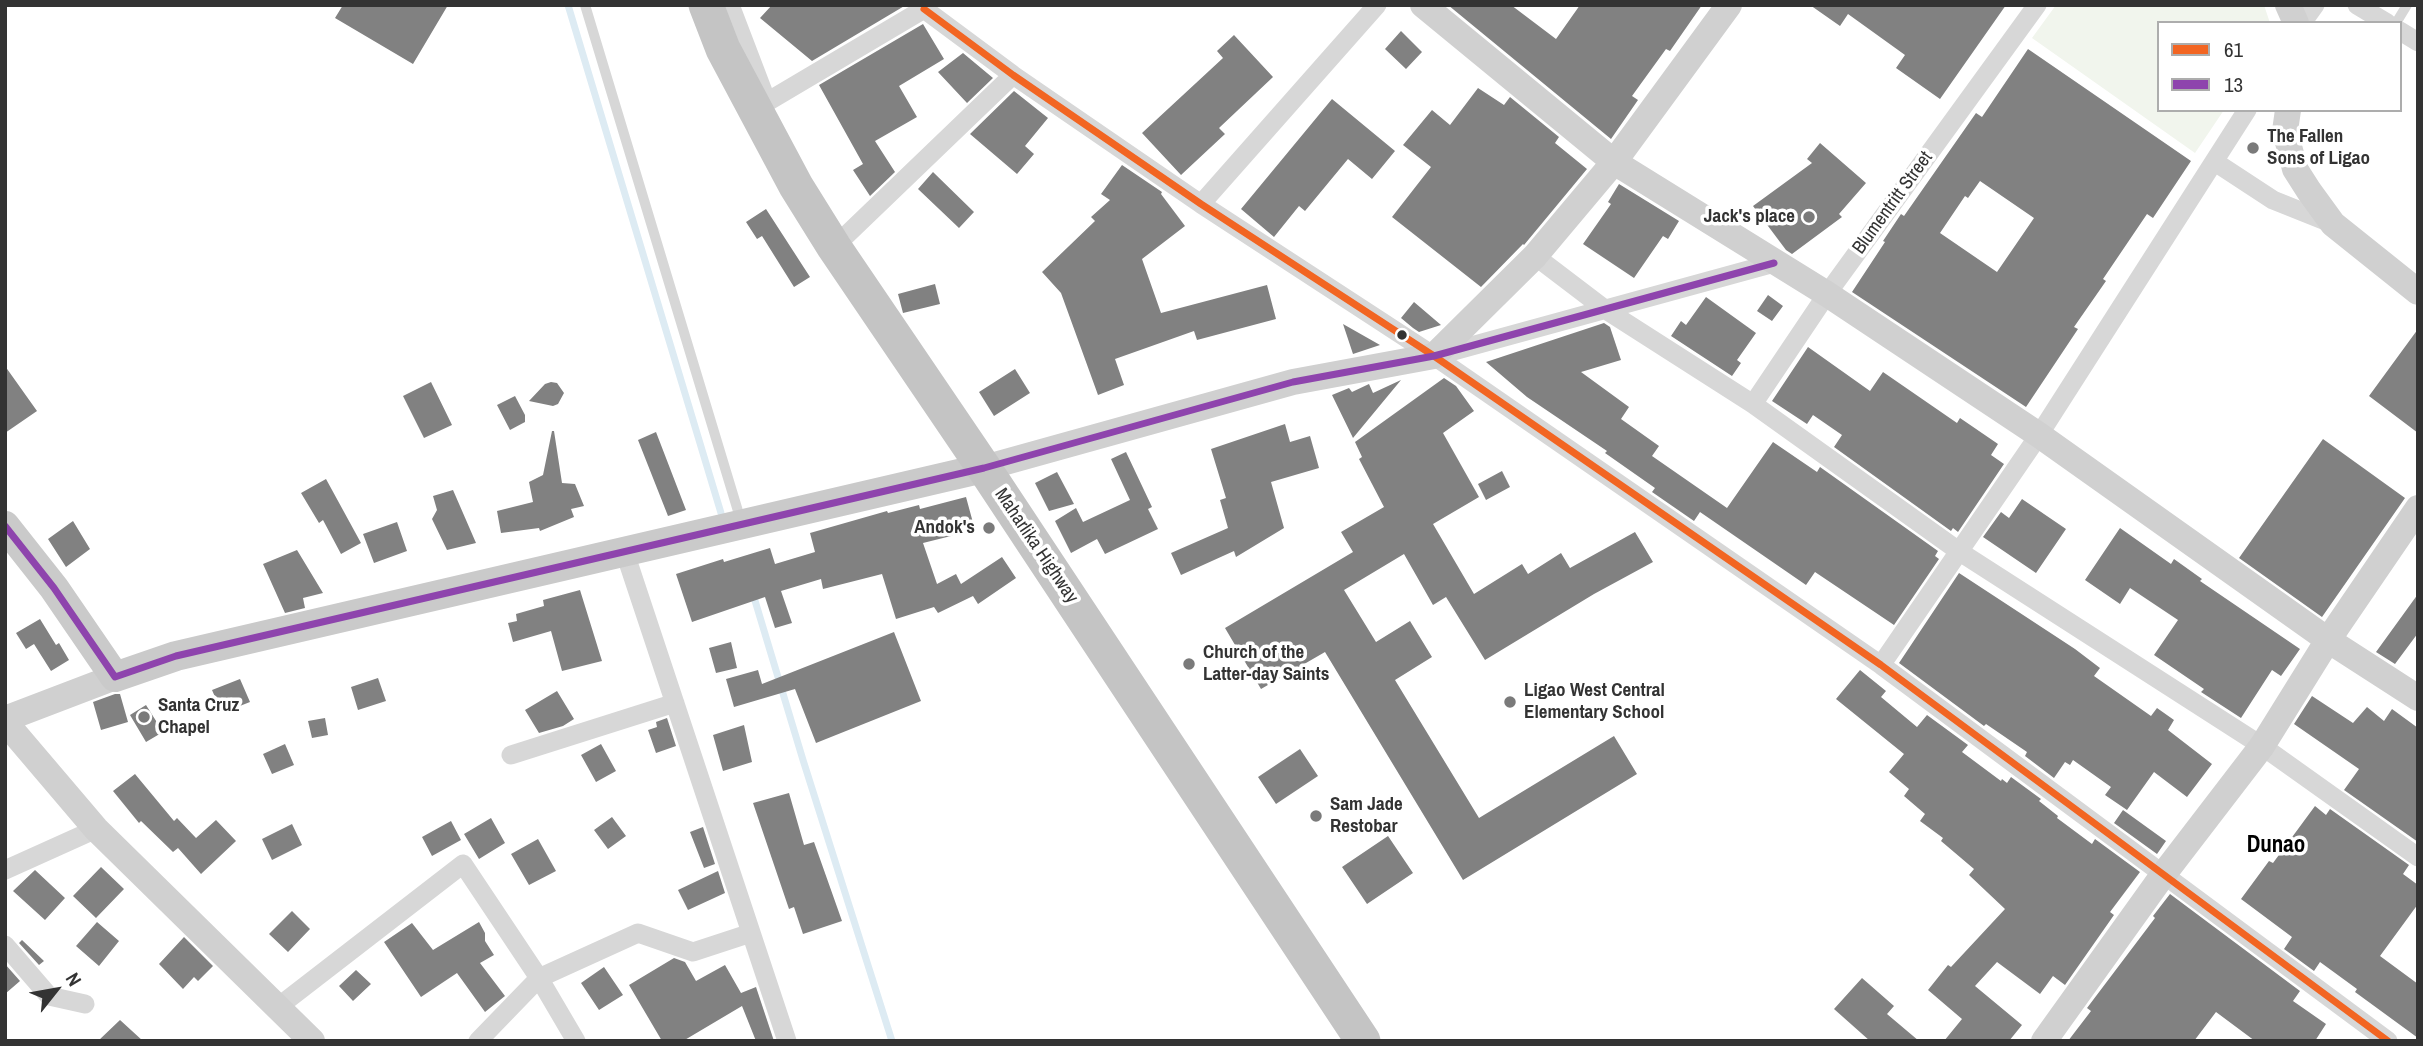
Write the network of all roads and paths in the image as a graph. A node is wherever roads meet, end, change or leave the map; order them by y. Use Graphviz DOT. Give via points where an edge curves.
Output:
graph roads {
  1 [pos="585,5"];
  2 [pos="706,5"];
  3 [pos="730,5"];
  4 [pos="1377,5"];
  5 [pos="1729,5"];
  6 [pos="2037,5"];
  7 [pos="2288,5"];
  8 [pos="2315,5"];
  9 [pos="2357,5"];
  10 [pos="2407,5"];
  11 [pos="1426,6"];
  12 [pos="925,7"];
  13 [pos="2295,21"];
  14 [pos="2303,21"];
  15 [pos="2384,21"];
  16 [pos="2397,21"];
  17 [pos="2402,32"];
  18 [pos="2418,42"];
  19 [pos="1013,75"];
  20 [pos="2246,112"];
  21 [pos="2288,112"];
  22 [pos="1614,162"];
  23 [pos="2215,162"];
  24 [pos="1201,204"];
  25 [pos="2333,224"];
  26 [pos="834,247"];
  27 [pos="1535,256"];
  28 [pos="1774,262"];
  29 [pos="2418,292"];
  30 [pos="1827,294"];
  31 [pos="1606,310"];
  32 [pos="1434,356"];
  33 [pos="1753,404"];
  34 [pos="2039,435"];
  35 [pos="984,468"];
  36 [pos="2418,508"];
  37 [pos="742,523"];
  38 [pos="5,526"];
  39 [pos="624,550"];
  40 [pos="1960,552"];
  41 [pos="2328,640"];
  42 [pos="1881,665"];
  43 [pos="115,677"];
  44 [pos="2418,698"];
  45 [pos="675,703"];
  46 [pos="5,721"];
  47 [pos="2262,746"];
  48 [pos="511,755"];
  49 [pos="96,829"];
  50 [pos="2418,857"];
  51 [pos="5,870"];
  52 [pos="2163,875"];
  53 [pos="751,933"];
  54 [pos="5,945"];
  55 [pos="539,978"];
  56 [pos="85,1004"];
  57 [pos="278,1007"];
  58 [pos="312,1041"];
  59 [pos="478,1041"];
  60 [pos="576,1041"];
  61 [pos="786,1041"];
  62 [pos="1363,1041"];
  63 [pos="2043,1041"];
  64 [pos="2388,1041"];
  1 -- 37 [label="lane"];
  2 -- 26 [label="highway, Maharlika Highway" via="729,60"];
  3 -- 12 [label="street" via="767,102"];
  4 -- 24 [label="street"];
  5 -- 22 [label="street"];
  6 -- 30 [label="street, Blumentritt Street"];
  7 -- 13 [label="street"];
  8 -- 14 [label="street"];
  9 -- 15 [label="street"];
  10 -- 16 [label="lane"];
  11 -- 22 [label="street"];
  12 -- 19 [label="street"];
  17 -- 18 [label="street"];
  19 -- 24 [label="street"];
  19 -- 26 [label="street"];
  20 -- 23 [label="street"];
  21 -- 25 [label="street" via="2285,131 2295,169"];
  22 -- 27 [label="street"];
  22 -- 28 [label="street"];
  23 -- 25 [label="street" via="2273,200"];
  23 -- 34 [label="street"];
  24 -- 32 [label="street"];
  25 -- 29 [label="street"];
  26 -- 35 [label="highway, Maharlika Highway"];
  27 -- 31 [label="street"];
  27 -- 32 [label="street"];
  28 -- 30 [label="street"];
  28 -- 31 [label="street"];
  30 -- 33 [label="street, Blumentritt Street"];
  30 -- 34 [label="street"];
  31 -- 32 [label="street"];
  31 -- 33 [label="street"];
  32 -- 35 [label="street" via="1293,382"];
  32 -- 42 [label="street"];
  33 -- 40 [label="street"];
  34 -- 40 [label="street"];
  34 -- 41 [label="street"];
  35 -- 37 [label="main road"];
  35 -- 62 [label="highway, Maharlika Highway"];
  36 -- 41 [label="street"];
  37 -- 39 [label="main road"];
  38 -- 43 [label="main road"];
  39 -- 43 [label="main road" via="176,656"];
  39 -- 45 [label="street"];
  40 -- 42 [label="street"];
  40 -- 47 [label="street"];
  41 -- 44 [label="street"];
  41 -- 47 [label="street"];
  42 -- 52 [label="street"];
  43 -- 46 [label="street"];
  45 -- 48 [label="street"];
  45 -- 53 [label="street"];
  46 -- 49 [label="street"];
  47 -- 50 [label="street"];
  47 -- 52 [label="street"];
  49 -- 51 [label="street"];
  49 -- 57 [label="street"];
  52 -- 63 [label="street"];
  52 -- 64 [label="street"];
  53 -- 55 [label="street" via="693,952 638,933"];
  53 -- 61 [label="street"];
  54 -- 56 [label="street" via="49,996"];
  55 -- 57 [label="street" via="463,864"];
  55 -- 59 [label="street"];
  55 -- 60 [label="street"];
  57 -- 58 [label="street"];
}
